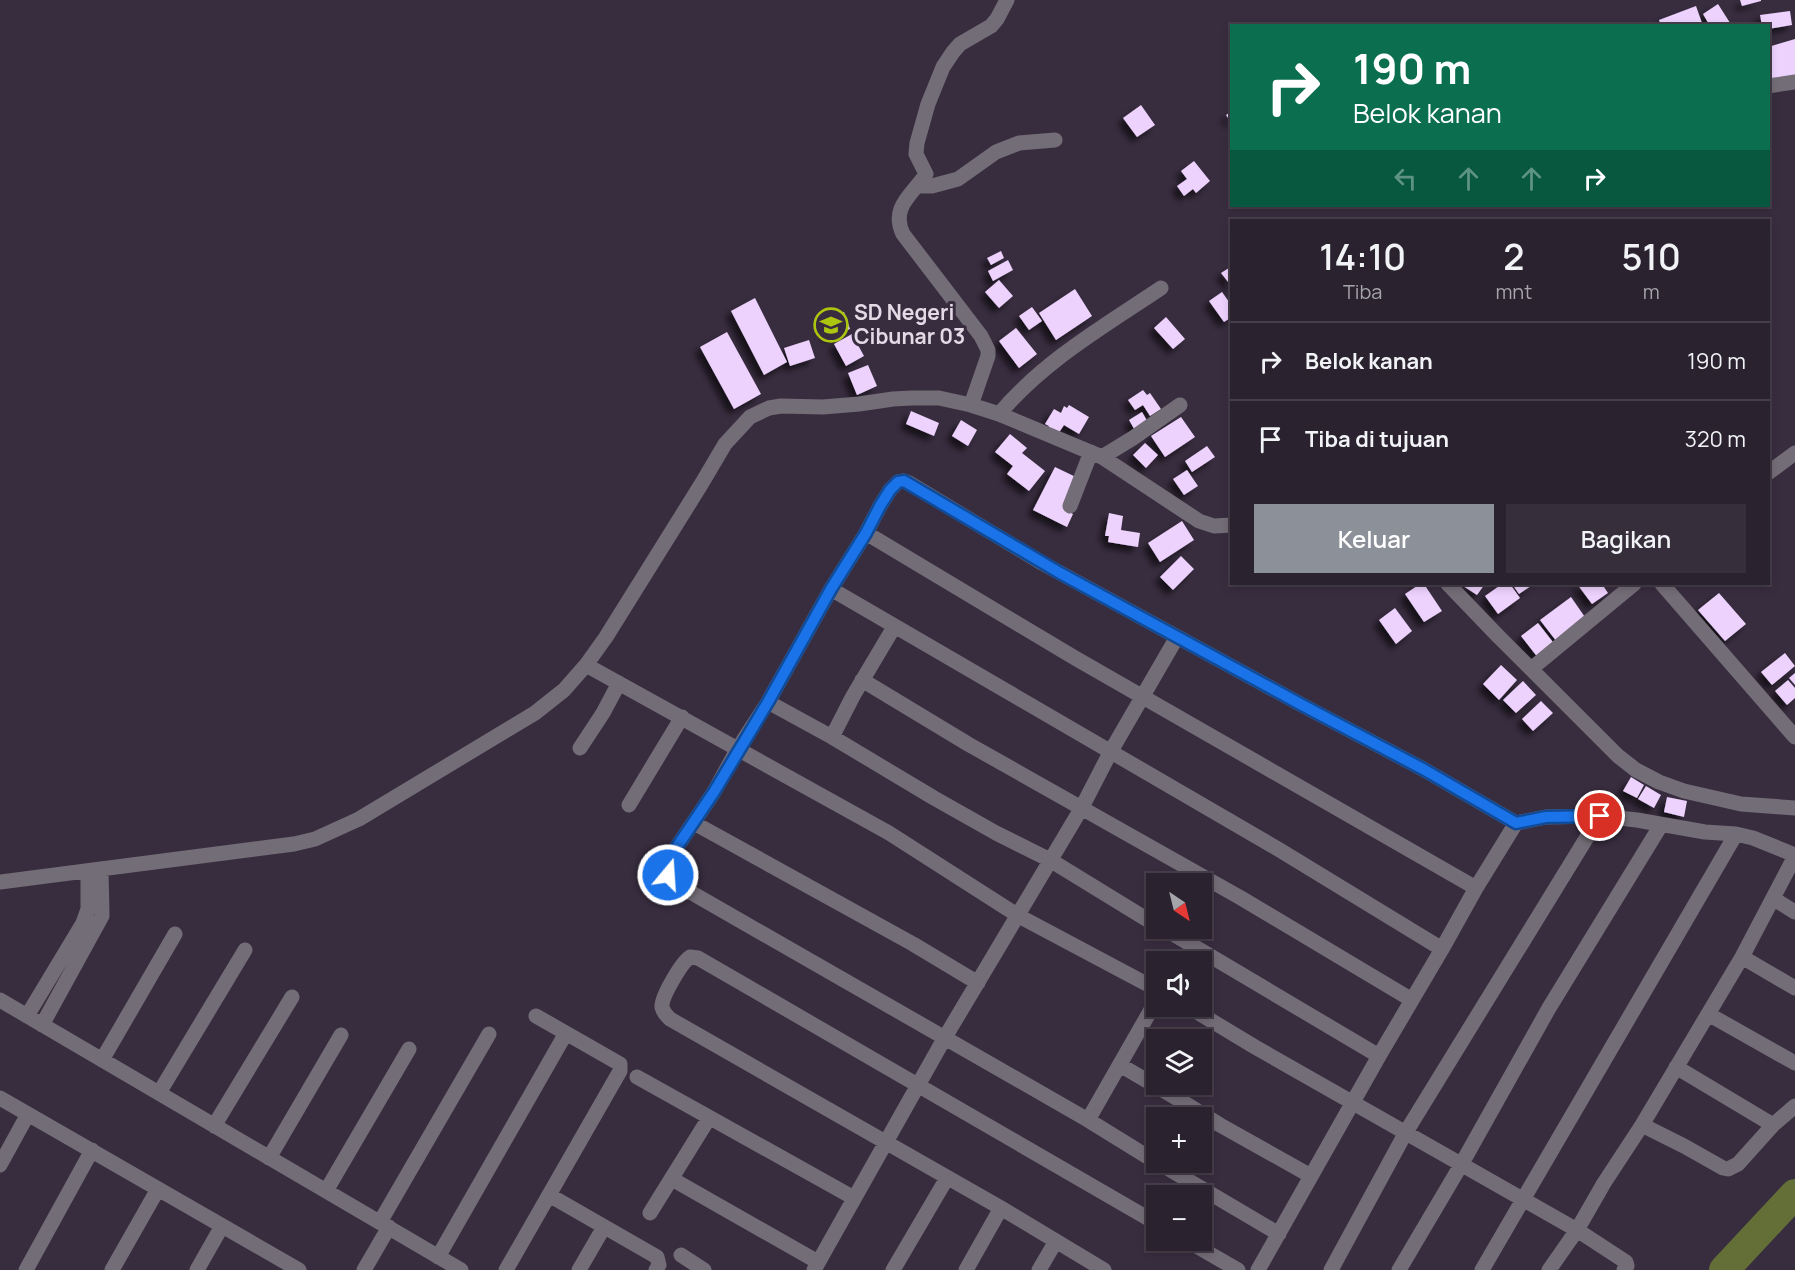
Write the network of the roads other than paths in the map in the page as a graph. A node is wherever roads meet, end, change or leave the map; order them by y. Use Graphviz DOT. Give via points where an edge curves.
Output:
graph roads {
  1 [pos="1007,0"];
  2 [pos="1795,82"];
  3 [pos="1770,86"];
  4 [pos="1055,140"];
  5 [pos="917,186"];
  6 [pos="1161,288"];
  7 [pos="971,405"];
  8 [pos="1180,405"];
  9 [pos="999,414"];
  10 [pos="1795,453"];
  11 [pos="1096,454"];
  12 [pos="1770,472"];
  13 [pos="1070,506"];
  14 [pos="1230,525"];
  15 [pos="866,533"];
  16 [pos="1449,585"];
  17 [pos="1633,585"];
  18 [pos="1663,585"];
  19 [pos="831,589"];
  20 [pos="894,627"];
  21 [pos="1178,637"];
  22 [pos="586,665"];
  23 [pos="1531,669"];
  24 [pos="862,680"];
  25 [pos="619,683"];
  26 [pos="1143,697"];
  27 [pos="768,702"];
  28 [pos="682,717"];
  29 [pos="832,737"];
  30 [pos="1795,737"];
  31 [pos="580,748"];
  32 [pos="737,750"];
  33 [pos="1111,751"];
  34 [pos="629,805"];
  35 [pos="1795,808"];
  36 [pos="1081,809"];
  37 [pos="1600,816"];
  38 [pos="694,823"];
  39 [pos="1516,823"];
  40 [pos="1660,825"];
  41 [pos="1736,834"];
  42 [pos="1795,855"];
  43 [pos="1050,860"];
  44 [pos="94,870"];
  45 [pos="0,882"];
  46 [pos="1476,888"];
  47 [pos="1774,899"];
  48 [pos="1795,912"];
  49 [pos="1017,915"];
  50 [pos="1146,918"];
  51 [pos="175,934"];
  52 [pos="1181,939"];
  53 [pos="1442,949"];
  54 [pos="245,950"];
  55 [pos="1742,957"];
  56 [pos="978,982"];
  57 [pos="1146,984"];
  58 [pos="1795,988"];
  59 [pos="292,997"];
  60 [pos="0,1000"];
  61 [pos="1412,1000"];
  62 [pos="1708,1014"];
  63 [pos="27,1016"];
  64 [pos="536,1016"];
  65 [pos="1147,1017"];
  66 [pos="1205,1017"];
  67 [pos="42,1025"];
  68 [pos="566,1033"];
  69 [pos="489,1034"];
  70 [pos="341,1035"];
  71 [pos="944,1039"];
  72 [pos="409,1049"];
  73 [pos="1378,1056"];
  74 [pos="102,1060"];
  75 [pos="1795,1064"];
  76 [pos="1120,1065"];
  77 [pos="1676,1067"];
  78 [pos="637,1077"];
  79 [pos="918,1086"];
  80 [pos="159,1093"];
  81 [pos="0,1098"];
  82 [pos="1352,1102"];
  83 [pos="1795,1106"];
  84 [pos="28,1114"];
  85 [pos="709,1118"];
  86 [pos="1088,1120"];
  87 [pos="214,1125"];
  88 [pos="1642,1125"];
  89 [pos="1773,1125"];
  90 [pos="1406,1132"];
  91 [pos="886,1142"];
  92 [pos="92,1150"];
  93 [pos="1146,1155"];
  94 [pos="269,1158"];
  95 [pos="0,1165"];
  96 [pos="1461,1165"];
  97 [pos="1176,1173"];
  98 [pos="1311,1176"];
  99 [pos="947,1178"];
  100 [pos="672,1179"];
  101 [pos="158,1189"];
  102 [pos="326,1191"];
  103 [pos="549,1195"];
  104 [pos="854,1198"];
  105 [pos="1524,1200"];
  106 [pos="1001,1208"];
  107 [pos="650,1213"];
  108 [pos="1146,1217"];
  109 [pos="384,1225"];
  110 [pos="222,1226"];
  111 [pos="604,1227"];
  112 [pos="1577,1230"];
  113 [pos="1279,1234"];
  114 [pos="1056,1241"];
  115 [pos="1205,1251"];
  116 [pos="681,1255"];
  117 [pos="439,1262"];
  118 [pos="816,1266"];
  119 [pos="289,1268"];
  120 [pos="26,1270"];
  121 [pos="112,1270"];
  122 [pos="197,1270"];
  123 [pos="364,1270"];
  124 [pos="461,1270"];
  125 [pos="506,1270"];
  126 [pos="579,1270"];
  127 [pos="656,1270"];
  128 [pos="704,1270"];
  129 [pos="893,1270"];
  130 [pos="966,1270"];
  131 [pos="1039,1270"];
  132 [pos="1104,1270"];
  133 [pos="1238,1270"];
  134 [pos="1258,1270"];
  135 [pos="1331,1270"];
  136 [pos="1399,1270"];
  137 [pos="1482,1270"];
  138 [pos="1549,1270"];
  139 [pos="1624,1270"];
  1 -- 5 [label="street" via="998,19 960,44 943,67 917,143 916,154 926,172"];
  2 -- 3 [label="street"];
  4 -- 5 [label="street" via="1019,143 996,152 958,179"];
  5 -- 7 [label="street" via="903,203 899,226 988,350"];
  6 -- 9 [label="street" via="1056,359"];
  7 -- 9 [label="street"];
  7 -- 22 [label="street" via="939,398 893,399 823,407 781,406 750,417 724,444"];
  8 -- 11 [label="street" via="1133,438"];
  9 -- 11 [label="street"];
  10 -- 12 [label="street"];
  11 -- 13 [label="street"];
  11 -- 14 [label="street" via="1199,521"];
  15 -- 19 [label="street"];
  15 -- 21 [label="street" via="890,490 904,481"];
  15 -- 26 [label="street"];
  16 -- 23 [label="street"];
  17 -- 23 [label="street"];
  18 -- 30 [label="street"];
  19 -- 20 [label="street"];
  19 -- 27 [label="street"];
  20 -- 24 [label="street"];
  20 -- 33 [label="street"];
  21 -- 26 [label="street"];
  21 -- 39 [label="street"];
  22 -- 25 [label="street"];
  22 -- 44 [label="street" via="564,690 535,713 339,830 294,844"];
  23 -- 35 [label="street" via="1636,770 1684,791 1741,804"];
  24 -- 29 [label="street"];
  24 -- 36 [label="street"];
  25 -- 28 [label="street"];
  25 -- 31 [label="street"];
  26 -- 33 [label="street"];
  26 -- 46 [label="street"];
  27 -- 29 [label="street"];
  27 -- 32 [label="street"];
  28 -- 32 [label="street"];
  28 -- 34 [label="street"];
  29 -- 43 [label="street" via="955,810"];
  32 -- 38 [label="street"];
  32 -- 49 [label="street" via="889,833"];
  33 -- 36 [label="street"];
  33 -- 53 [label="street"];
  36 -- 43 [label="street"];
  36 -- 61 [label="street"];
  37 -- 39 [label="street" via="1546,817"];
  37 -- 40 [label="street"];
  37 -- 90 [label="street"];
  38 -- 56 [label="street"];
  38 -- 71 [label="street" via="670,857 668,875 673,882"];
  39 -- 46 [label="street"];
  40 -- 41 [label="street"];
  40 -- 96 [label="street" via="1549,1008"];
  41 -- 42 [label="street"];
  41 -- 105 [label="street"];
  42 -- 47 [label="street"];
  43 -- 49 [label="street"];
  43 -- 50 [label="street"];
  44 -- 45 [label="street"];
  44 -- 63 [label="street" via="86,916"];
  44 -- 67 [label="street" via="102,916"];
  46 -- 53 [label="street"];
  47 -- 48 [label="street"];
  47 -- 55 [label="street"];
  49 -- 56 [label="street"];
  49 -- 57 [label="street"];
  51 -- 74 [label="street"];
  52 -- 73 [label="street"];
  53 -- 61 [label="street"];
  54 -- 80 [label="street"];
  55 -- 58 [label="street"];
  55 -- 62 [label="street"];
  56 -- 71 [label="street"];
  59 -- 87 [label="street"];
  60 -- 63 [label="street"];
  61 -- 73 [label="street"];
  62 -- 75 [label="street"];
  62 -- 77 [label="street"];
  63 -- 67 [label="street"];
  64 -- 68 [label="street"];
  65 -- 76 [label="street"];
  66 -- 82 [label="street"];
  67 -- 74 [label="street"];
  68 -- 103 [label="street" via="620,1064 620,1071"];
  68 -- 117 [label="street"];
  69 -- 109 [label="street"];
  70 -- 94 [label="street"];
  71 -- 79 [label="street"];
  71 -- 86 [label="street"];
  72 -- 102 [label="street"];
  73 -- 82 [label="street"];
  74 -- 80 [label="street"];
  76 -- 86 [label="street"];
  76 -- 98 [label="street"];
  77 -- 88 [label="street"];
  77 -- 89 [label="street"];
  78 -- 85 [label="street"];
  79 -- 91 [label="street"];
  79 -- 91 [label="street" via="698,958 690,957 683,962 663,1001 663,1010 670,1019"];
  79 -- 108 [label="street"];
  80 -- 87 [label="street"];
  81 -- 84 [label="street"];
  82 -- 90 [label="street"];
  82 -- 98 [label="street"];
  83 -- 89 [label="street"];
  84 -- 92 [label="street"];
  84 -- 95 [label="street"];
  85 -- 100 [label="street"];
  85 -- 104 [label="street"];
  86 -- 93 [label="street"];
  87 -- 94 [label="street"];
  88 -- 89 [label="street" via="1728,1169 1738,1164"];
  88 -- 112 [label="street"];
  90 -- 96 [label="street"];
  90 -- 135 [label="street"];
  91 -- 99 [label="street"];
  91 -- 104 [label="street"];
  92 -- 101 [label="street"];
  92 -- 120 [label="street"];
  94 -- 102 [label="street"];
  96 -- 105 [label="street"];
  96 -- 136 [label="street"];
  97 -- 113 [label="street"];
  98 -- 113 [label="street"];
  99 -- 106 [label="street"];
  99 -- 129 [label="street"];
  100 -- 107 [label="street"];
  100 -- 118 [label="street"];
  101 -- 110 [label="street"];
  101 -- 121 [label="street"];
  102 -- 109 [label="street"];
  103 -- 111 [label="street"];
  103 -- 125 [label="street"];
  104 -- 118 [label="street"];
  105 -- 112 [label="street"];
  105 -- 137 [label="street"];
  106 -- 114 [label="street"];
  106 -- 130 [label="street"];
  109 -- 117 [label="street"];
  109 -- 123 [label="street"];
  110 -- 119 [label="street"];
  110 -- 122 [label="street"];
  111 -- 126 [label="street"];
  111 -- 127 [label="street" via="657,1257"];
  112 -- 138 [label="street"];
  112 -- 139 [label="street" via="1626,1262"];
  113 -- 134 [label="street"];
  114 -- 131 [label="street"];
  114 -- 132 [label="street"];
  115 -- 133 [label="street"];
  116 -- 128 [label="street"];
  117 -- 124 [label="street"];
}
